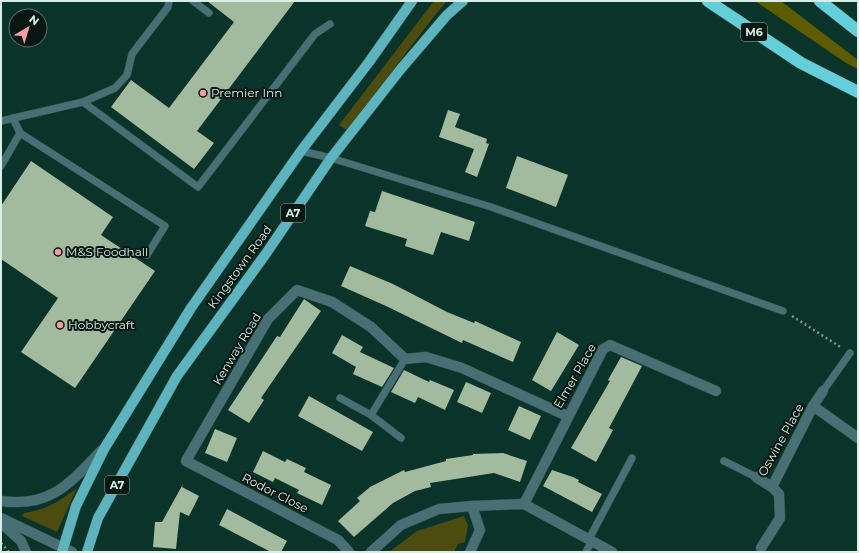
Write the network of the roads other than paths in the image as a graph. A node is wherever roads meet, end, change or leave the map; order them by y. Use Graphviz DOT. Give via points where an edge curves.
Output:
graph roads {
  1 [pos="169,1"];
  2 [pos="193,1"];
  3 [pos="412,1"];
  4 [pos="463,1"];
  5 [pos="708,1"];
  6 [pos="820,1"];
  7 [pos="209,13"];
  8 [pos="330,24"];
  9 [pos="858,31"];
  10 [pos="858,92"];
  11 [pos="83,102"];
  12 [pos="13,118"];
  13 [pos="1,121"];
  14 [pos="20,133"];
  15 [pos="301,150"];
  16 [pos="331,158"];
  17 [pos="1,166"];
  18 [pos="147,255"];
  19 [pos="783,311"];
  20 [pos="850,353"];
  21 [pos="405,359"];
  22 [pos="823,391"];
  23 [pos="716,392"];
  24 [pos="340,398"];
  25 [pos="813,406"];
  26 [pos="371,415"];
  27 [pos="567,416"];
  28 [pos="401,438"];
  29 [pos="858,438"];
  30 [pos="104,449"];
  31 [pos="632,458"];
  32 [pos="186,461"];
  33 [pos="724,461"];
  34 [pos="756,477"];
  35 [pos="772,486"];
  36 [pos="1,501"];
  37 [pos="524,504"];
  38 [pos="472,506"];
  39 [pos="1,518"];
  40 [pos="1,523"];
  41 [pos="591,540"];
  42 [pos="761,548"];
  43 [pos="66,551"];
  44 [pos="26,552"];
  45 [pos="87,552"];
  46 [pos="349,552"];
  47 [pos="371,552"];
  48 [pos="470,552"];
  49 [pos="586,552"];
  50 [pos="612,552"];
  1 -- 11 [label="lane" via="168,8 132,54 127,75 115,88"];
  2 -- 7 [label="lane"];
  3 -- 15 [label="main road, Kingstown Road / A7"];
  4 -- 16 [label="main road, Kingstown Road / A7" via="447,15 405,64"];
  5 -- 10 [label="highway, M6" via="800,63"];
  6 -- 9 [label="highway"];
  8 -- 11 [label="lane" via="315,34 198,187"];
  11 -- 12 [label="lane"];
  12 -- 13 [label="lane"];
  12 -- 14 [label="lane"];
  14 -- 17 [label="lane"];
  14 -- 18 [label="lane" via="165,226"];
  15 -- 16 [label="lane"];
  15 -- 30 [label="main road, Kingstown Road / A7" via="191,308"];
  16 -- 19 [label="lane" via="490,208"];
  16 -- 45 [label="main road, Kingstown Road / A7" via="265,255 177,376 98,518"];
  20 -- 22 [label="lane"];
  21 -- 26 [label="lane"];
  21 -- 27 [label="street" via="426,357 462,368"];
  21 -- 32 [label="street, Kenway Road" via="371,327 332,302 297,290 268,319"];
  22 -- 25 [label="street"];
  23 -- 27 [label="street, Elmer Place" via="610,345 603,349"];
  24 -- 26 [label="lane"];
  25 -- 29 [label="street, Oswine Place"];
  25 -- 35 [label="street, Oswine Place"];
  26 -- 28 [label="lane"];
  27 -- 37 [label="street, Elmer Place"];
  30 -- 36 [label="street" via="61,489 38,501"];
  30 -- 43 [label="main road, Kingstown Road / A7" via="76,506"];
  31 -- 41 [label="lane"];
  32 -- 46 [label="street, Rodor Close" via="338,540"];
  33 -- 34 [label="lane, Oswine Place"];
  34 -- 35 [label="street, Oswine Place"];
  35 -- 42 [label="street" via="779,494 780,518"];
  37 -- 38 [label="street"];
  37 -- 41 [label="street"];
  38 -- 47 [label="street" via="439,509 401,525"];
  38 -- 48 [label="street" via="480,530"];
  39 -- 43 [label="street"];
  40 -- 44 [label="street" via="21,542"];
  41 -- 49 [label="lane"];
  41 -- 50 [label="street"];
}
